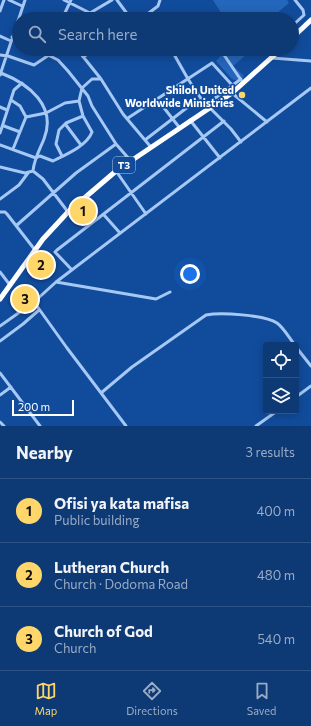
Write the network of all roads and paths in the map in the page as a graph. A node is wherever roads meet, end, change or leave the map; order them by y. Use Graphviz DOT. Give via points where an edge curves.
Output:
graph roads {
  1 [pos="4,0"];
  2 [pos="9,0"];
  3 [pos="25,0"];
  4 [pos="64,0"];
  5 [pos="112,0"];
  6 [pos="117,0"];
  7 [pos="160,0"];
  8 [pos="295,0"];
  9 [pos="70,2"];
  10 [pos="22,6"];
  11 [pos="0,11"];
  12 [pos="21,12"];
  13 [pos="65,12"];
  14 [pos="88,12"];
  15 [pos="92,12"];
  16 [pos="126,12"];
  17 [pos="150,12"];
  18 [pos="299,20"];
  19 [pos="311,20"];
  20 [pos="299,31"];
  21 [pos="0,36"];
  22 [pos="12,37"];
  23 [pos="11,41"];
  24 [pos="0,55"];
  25 [pos="47,56"];
  26 [pos="51,56"];
  27 [pos="175,56"];
  28 [pos="225,56"];
  29 [pos="5,57"];
  30 [pos="83,57"];
  31 [pos="272,58"];
  32 [pos="311,60"];
  33 [pos="0,74"];
  34 [pos="100,79"];
  35 [pos="188,79"];
  36 [pos="242,81"];
  37 [pos="25,85"];
  38 [pos="232,85"];
  39 [pos="82,88"];
  40 [pos="310,90"];
  41 [pos="232,93"];
  42 [pos="157,99"];
  43 [pos="11,100"];
  44 [pos="202,100"];
  45 [pos="79,101"];
  46 [pos="208,106"];
  47 [pos="0,107"];
  48 [pos="7,110"];
  49 [pos="46,113"];
  50 [pos="83,116"];
  51 [pos="26,117"];
  52 [pos="128,118"];
  53 [pos="173,118"];
  54 [pos="190,120"];
  55 [pos="224,121"];
  56 [pos="267,122"];
  57 [pos="66,125"];
  58 [pos="4,126"];
  59 [pos="179,127"];
  60 [pos="20,132"];
  61 [pos="0,133"];
  62 [pos="203,138"];
  63 [pos="145,140"];
  64 [pos="241,142"];
  65 [pos="116,144"];
  66 [pos="0,145"];
  67 [pos="81,145"];
  68 [pos="150,146"];
  69 [pos="13,149"];
  70 [pos="62,156"];
  71 [pos="36,158"];
  72 [pos="220,158"];
  73 [pos="130,160"];
  74 [pos="1,166"];
  75 [pos="33,171"];
  76 [pos="116,171"];
  77 [pos="28,173"];
  78 [pos="54,193"];
  79 [pos="131,193"];
  80 [pos="0,199"];
  81 [pos="0,212"];
  82 [pos="68,212"];
  83 [pos="146,214"];
  84 [pos="104,215"];
  85 [pos="17,225"];
  86 [pos="120,233"];
  87 [pos="35,251"];
  88 [pos="72,270"];
  89 [pos="0,272"];
  90 [pos="56,282"];
  91 [pos="10,285"];
  92 [pos="170,292"];
  93 [pos="0,299"];
  94 [pos="34,302"];
  95 [pos="39,310"];
  96 [pos="0,326"];
  97 [pos="0,341"];
  98 [pos="292,342"];
  99 [pos="299,351"];
  100 [pos="311,366"];
  101 [pos="0,373"];
  102 [pos="311,386"];
  103 [pos="11,387"];
  104 [pos="101,393"];
  105 [pos="0,395"];
  106 [pos="299,395"];
  107 [pos="273,414"];
  108 [pos="0,422"];
  109 [pos="4,426"];
  110 [pos="40,426"];
  111 [pos="126,426"];
  112 [pos="256,426"];
  1 -- 11 [label="street"];
  2 -- 10 [label="street"];
  3 -- 10 [label="street"];
  4 -- 9 [label="street"];
  5 -- 15 [label="street"];
  6 -- 16 [label="street"];
  7 -- 17 [label="street" via="158,6"];
  8 -- 18 [label="street" via="304,13"];
  9 -- 13 [label="street"];
  9 -- 14 [label="street"];
  10 -- 12 [label="street"];
  19 -- 20 [label="highway"];
  21 -- 23 [label="street"];
  22 -- 23 [label="street"];
  23 -- 29 [label="street"];
  24 -- 29 [label="street"];
  25 -- 29 [label="street" via="31,65"];
  26 -- 39 [label="street" via="60,62"];
  27 -- 35 [label="street"];
  28 -- 36 [label="street"];
  29 -- 33 [label="street"];
  30 -- 34 [label="street"];
  31 -- 32 [label="street"];
  31 -- 36 [label="highway, T3"];
  33 -- 37 [label="street"];
  34 -- 39 [label="street" via="92,78"];
  34 -- 52 [label="street"];
  35 -- 38 [label="street" via="213,63"];
  35 -- 42 [label="street"];
  35 -- 44 [label="street"];
  36 -- 38 [label="street"];
  36 -- 41 [label="highway, T3"];
  37 -- 43 [label="street" via="21,83 14,90"];
  37 -- 49 [label="street" via="38,98"];
  38 -- 46 [label="street"];
  39 -- 45 [label="street"];
  39 -- 65 [label="street"];
  40 -- 56 [label="street"];
  41 -- 46 [label="highway, T3"];
  41 -- 56 [label="street"];
  42 -- 52 [label="street"];
  42 -- 53 [label="street"];
  43 -- 48 [label="street"];
  43 -- 51 [label="street" via="20,106"];
  44 -- 46 [label="street"];
  44 -- 53 [label="street" via="193,103"];
  45 -- 49 [label="street" via="65,103"];
  45 -- 50 [label="street"];
  46 -- 54 [label="highway, T3"];
  46 -- 55 [label="street"];
  47 -- 48 [label="street"];
  48 -- 58 [label="street"];
  49 -- 51 [label="street"];
  49 -- 71 [label="street" via="48,116 45,138"];
  50 -- 57 [label="street"];
  50 -- 67 [label="street" via="92,132"];
  51 -- 60 [label="street"];
  52 -- 63 [label="street"];
  53 -- 59 [label="street"];
  53 -- 63 [label="street"];
  54 -- 59 [label="highway, T3"];
  54 -- 62 [label="street"];
  55 -- 62 [label="street"];
  55 -- 64 [label="street"];
  56 -- 64 [label="street"];
  57 -- 67 [label="street"];
  57 -- 70 [label="street" via="59,130 56,144"];
  58 -- 60 [label="street"];
  58 -- 61 [label="street"];
  59 -- 68 [label="highway, T3"];
  60 -- 69 [label="street"];
  62 -- 72 [label="street"];
  62 -- 79 [label="street"];
  63 -- 68 [label="street"];
  64 -- 72 [label="street"];
  65 -- 73 [label="street"];
  65 -- 78 [label="street" via="76,173"];
  66 -- 69 [label="street"];
  67 -- 70 [label="street"];
  68 -- 73 [label="highway, T3"];
  69 -- 71 [label="street"];
  70 -- 71 [label="street" via="53,161 40,156"];
  71 -- 75 [label="street"];
  72 -- 83 [label="street"];
  73 -- 76 [label="highway, T3"];
  74 -- 77 [label="street"];
  75 -- 77 [label="street"];
  75 -- 78 [label="street"];
  76 -- 79 [label="street"];
  76 -- 82 [label="highway, T3"];
  77 -- 80 [label="street" via="19,185"];
  78 -- 82 [label="street"];
  78 -- 85 [label="street"];
  79 -- 83 [label="street"];
  79 -- 84 [label="street"];
  81 -- 85 [label="street" via="5,212"];
  82 -- 87 [label="highway, T3"];
  83 -- 86 [label="street"];
  84 -- 86 [label="street"];
  84 -- 88 [label="street" via="55,252"];
  85 -- 87 [label="street"];
  86 -- 88 [label="street"];
  87 -- 91 [label="highway, T3"];
  88 -- 90 [label="street"];
  89 -- 91 [label="street"];
  90 -- 92 [label="street" via="156,299"];
  90 -- 94 [label="street"];
  91 -- 93 [label="highway, T3"];
  94 -- 95 [label="street"];
  94 -- 96 [label="street"];
  95 -- 97 [label="street"];
  95 -- 104 [label="street"];
  98 -- 104 [label="street" via="281,326 270,320 229,314 206,315 132,367"];
  99 -- 100 [label="street"];
  101 -- 103 [label="street"];
  102 -- 106 [label="street"];
  103 -- 105 [label="street"];
  103 -- 110 [label="street"];
  104 -- 111 [label="street"];
  107 -- 112 [label="street"];
  108 -- 109 [label="street"];
}
